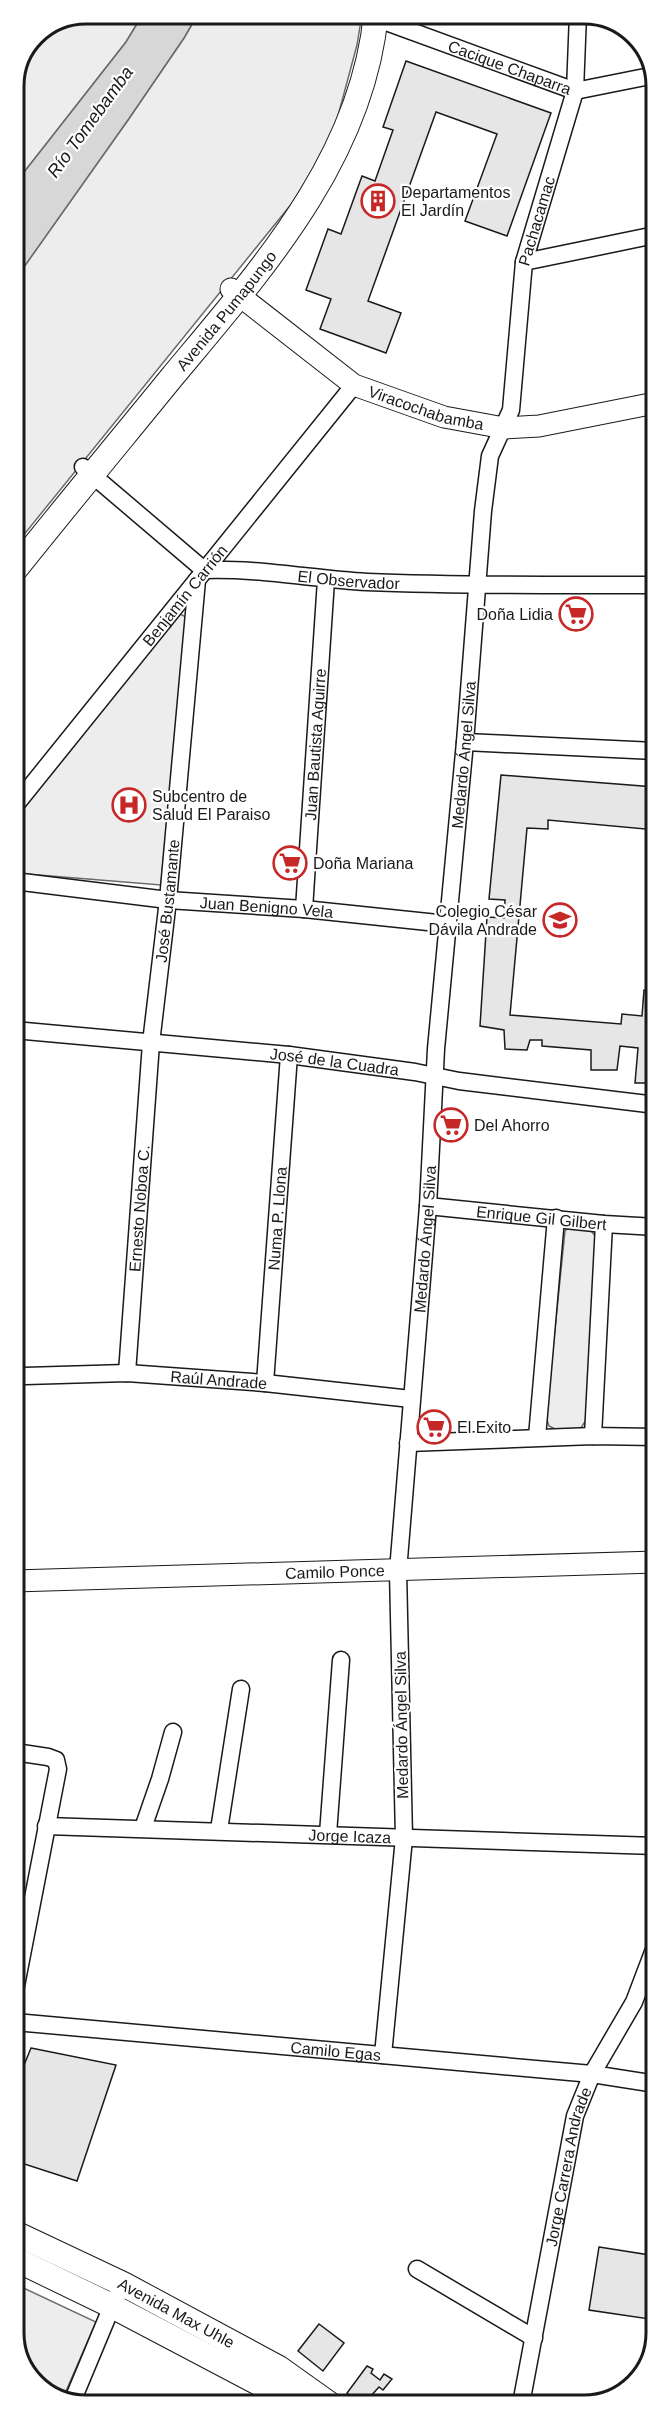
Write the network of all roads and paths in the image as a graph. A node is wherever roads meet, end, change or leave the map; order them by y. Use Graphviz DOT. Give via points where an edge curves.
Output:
graph roads {
  1 [pos="372,24"];
  2 [pos="397,24"];
  3 [pos="578,24"];
  4 [pos="645,77"];
  5 [pos="575,91"];
  6 [pos="646,237"];
  7 [pos="524,262"];
  8 [pos="236,292"];
  9 [pos="354,385"];
  10 [pos="646,405"];
  11 [pos="504,428"];
  12 [pos="87,471"];
  13 [pos="24,558"];
  14 [pos="200,575"];
  15 [pos="326,580"];
  16 [pos="477,584"];
  17 [pos="646,585"];
  18 [pos="465,742"];
  19 [pos="646,751"];
  20 [pos="24,795"];
  21 [pos="24,882"];
  22 [pos="168,900"];
  23 [pos="304,909"];
  24 [pos="447,924"];
  25 [pos="24,1031"];
  26 [pos="151,1043"];
  27 [pos="289,1055"];
  28 [pos="434,1075"];
  29 [pos="646,1104"];
  30 [pos="428,1206"];
  31 [pos="555,1218"];
  32 [pos="604,1224"];
  33 [pos="646,1226"];
  34 [pos="127,1373"];
  35 [pos="25,1376"];
  36 [pos="265,1383"];
  37 [pos="411,1399"];
  38 [pos="593,1436"];
  39 [pos="537,1437"];
  40 [pos="646,1437"];
  41 [pos="408,1443"];
  42 [pos="646,1562"];
  43 [pos="398,1571"];
  44 [pos="24,1581"];
  45 [pos="340,1660"];
  46 [pos="240,1689"];
  47 [pos="173,1732"];
  48 [pos="24,1753"];
  49 [pos="46,1826"];
  50 [pos="143,1828"];
  51 [pos="219,1830"];
  52 [pos="328,1834"];
  53 [pos="404,1838"];
  54 [pos="646,1846"];
  55 [pos="24,1906"];
  56 [pos="646,1970"];
  57 [pos="24,2023"];
  58 [pos="383,2055"];
  59 [pos="592,2074"];
  60 [pos="646,2082"];
  61 [pos="24,2237"];
  62 [pos="24,2263"];
  63 [pos="417,2269"];
  64 [pos="123,2284"];
  65 [pos="112,2306"];
  66 [pos="534,2338"];
  67 [pos="75,2394"];
  68 [pos="278,2395"];
  69 [pos="317,2395"];
  70 [pos="523,2395"];
  1 -- 8 [label="main road, Avenida Pumapungo" via="366,70 331,164 308,204"];
  2 -- 5 [label="street, Cacique Chaparra"];
  3 -- 5 [label="street, Pachacamac"];
  4 -- 5 [label="street, Cacique Chaparra"];
  5 -- 7 [label="street, Pachacamac"];
  6 -- 7 [label="street"];
  7 -- 11 [label="street, Pachacamac" via="511,410"];
  8 -- 9 [label="street, Viracochabamba"];
  8 -- 12 [label="main road, Avenida Pumapungo"];
  9 -- 11 [label="street, Viracochabamba" via="444,417"];
  9 -- 14 [label="street, Benjamín Carrión"];
  10 -- 11 [label="street, Viracochabamba" via="539,426"];
  11 -- 16 [label="street, Medardo Ángel Silva" via="490,456"];
  12 -- 13 [label="main road, Avenida Pumapungo"];
  12 -- 14 [label="street"];
  14 -- 15 [label="street, El Observador" via="227,569"];
  14 -- 20 [label="street, Benjamín Carrión"];
  14 -- 22 [label="street, José Bustamante"];
  15 -- 16 [label="street, El Observador"];
  15 -- 23 [label="street, Juan Bautista Aguirre"];
  16 -- 17 [label="street, El Observador"];
  16 -- 18 [label="street, Medardo Ángel Silva"];
  18 -- 19 [label="street"];
  18 -- 24 [label="street, Medardo Ángel Silva"];
  21 -- 22 [label="street, Juan Benigno Vela"];
  22 -- 23 [label="street, Juan Benigno Vela"];
  22 -- 26 [label="street, José Bustamante"];
  23 -- 24 [label="street, Juan Benigno Vela"];
  24 -- 28 [label="street, Medardo Ángel Silva"];
  25 -- 26 [label="street, José de la Cuadra"];
  26 -- 27 [label="street, José de la Cuadra"];
  26 -- 34 [label="street, Ernesto Noboa C."];
  27 -- 28 [label="street, José de la Cuadra"];
  27 -- 36 [label="street, Numa P. Llona"];
  28 -- 29 [label="street, José de la Cuadra"];
  28 -- 30 [label="street, Medardo Ángel Silva"];
  30 -- 31 [label="street, Enrique Gil Gilbert"];
  30 -- 37 [label="street, Medardo Ángel Silva"];
  31 -- 32 [label="street, Enrique Gil Gilbert"];
  31 -- 39 [label="street"];
  32 -- 33 [label="street, Enrique Gil Gilbert"];
  32 -- 38 [label="street"];
  34 -- 35 [label="street, Raúl Andrade"];
  34 -- 36 [label="street, Raúl Andrade"];
  36 -- 37 [label="street, Raúl Andrade"];
  37 -- 41 [label="street, Medardo Ángel Silva"];
  38 -- 39 [label="street"];
  38 -- 40 [label="street"];
  39 -- 41 [label="street"];
  41 -- 43 [label="street, Medardo Ángel Silva"];
  42 -- 43 [label="street, Camilo Ponce"];
  43 -- 44 [label="street, Camilo Ponce"];
  43 -- 53 [label="street, Medardo Ángel Silva"];
  45 -- 52 [label="street"];
  46 -- 51 [label="street"];
  47 -- 50 [label="street"];
  48 -- 49 [label="street" via="56,1760 58,1769"];
  49 -- 50 [label="street, Jorge Icaza"];
  49 -- 55 [label="street"];
  50 -- 51 [label="street, Jorge Icaza"];
  51 -- 52 [label="street, Jorge Icaza"];
  52 -- 53 [label="street, Jorge Icaza"];
  53 -- 54 [label="street, Jorge Icaza"];
  53 -- 58 [label="street, Medardo Ángel Silva"];
  56 -- 59 [label="street, Jorge Carrera Andrade" via="634,2002"];
  57 -- 58 [label="street, Camilo Egas"];
  58 -- 59 [label="street, Camilo Egas"];
  59 -- 60 [label="street, Camilo Egas"];
  59 -- 66 [label="street, Jorge Carrera Andrade" via="575,2116"];
  61 -- 64 [label="main road, Avenida Max Uhle"];
  62 -- 65 [label="main road, Avenida Max Uhle"];
  63 -- 66 [label="street"];
  64 -- 65 [label="street"];
  64 -- 69 [label="main road, Avenida Max Uhle" via="279,2368"];
  65 -- 67 [label="street"];
  65 -- 68 [label="main road, Avenida Max Uhle"];
  66 -- 70 [label="street, Jorge Carrera Andrade"];
}
